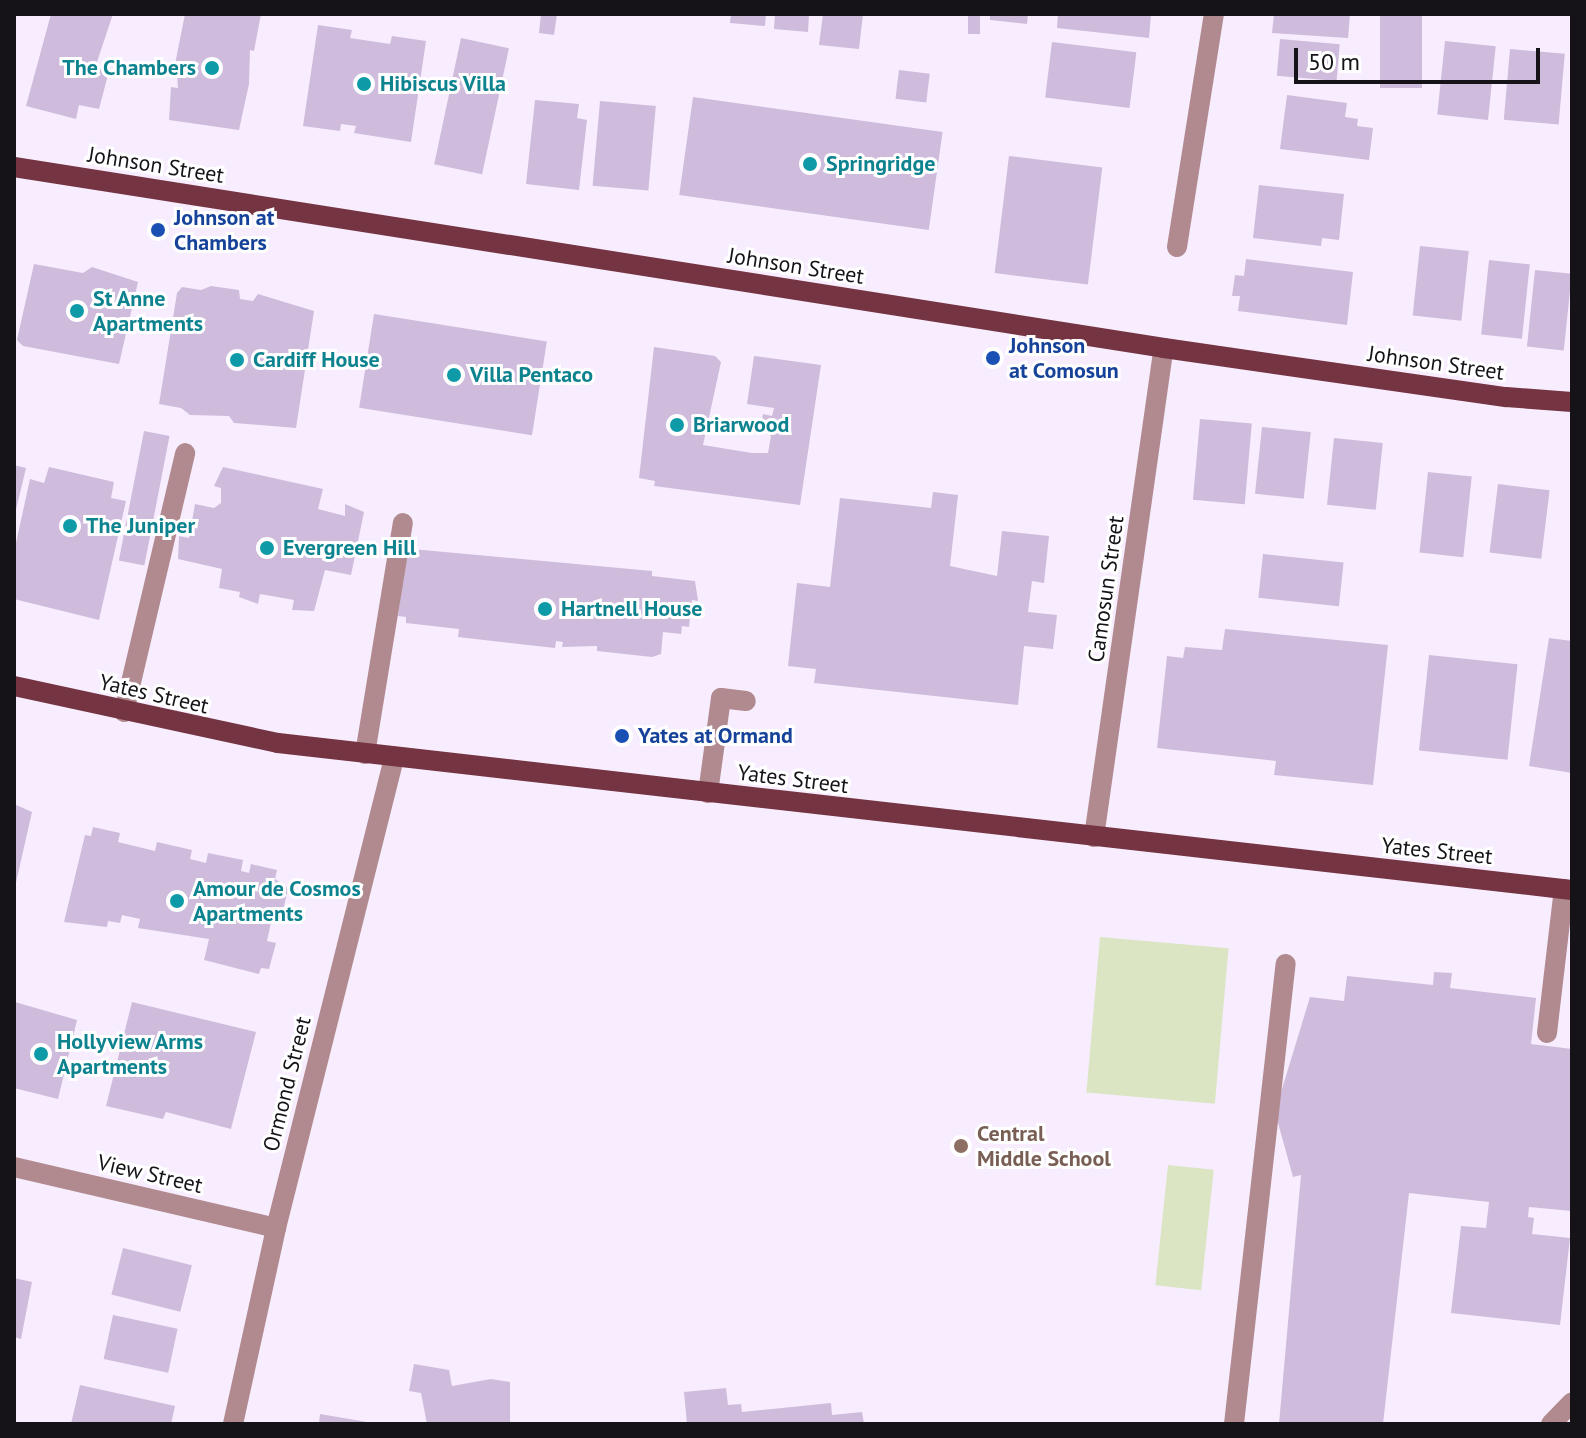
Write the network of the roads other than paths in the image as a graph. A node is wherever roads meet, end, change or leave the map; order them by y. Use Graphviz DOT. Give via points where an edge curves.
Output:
graph roads {
  1 [pos="1214,14"];
  2 [pos="14,167"];
  3 [pos="1177,247"];
  4 [pos="1164,348"];
  5 [pos="1572,402"];
  6 [pos="185,453"];
  7 [pos="403,523"];
  8 [pos="14,686"];
  9 [pos="746,701"];
  10 [pos="124,712"];
  11 [pos="365,754"];
  12 [pos="394,757"];
  13 [pos="708,793"];
  14 [pos="1094,837"];
  15 [pos="1568,890"];
  16 [pos="1286,964"];
  17 [pos="1547,1033"];
  18 [pos="14,1167"];
  19 [pos="276,1228"];
  20 [pos="1572,1402"];
  21 [pos="233,1424"];
  22 [pos="1234,1424"];
  23 [pos="1551,1424"];
  1 -- 3 [label="street"];
  2 -- 4 [label="main road, Johnson Street"];
  4 -- 5 [label="main road, Johnson Street"];
  4 -- 14 [label="street, Camosun Street"];
  6 -- 10 [label="street"];
  7 -- 11 [label="street"];
  8 -- 10 [label="main road, Yates Street"];
  9 -- 13 [label="street" via="721,698"];
  10 -- 11 [label="main road, Yates Street" via="207,731"];
  11 -- 12 [label="main road, Yates Street"];
  12 -- 13 [label="main road, Yates Street"];
  12 -- 19 [label="street, Ormond Street"];
  13 -- 14 [label="main road, Yates Street"];
  14 -- 15 [label="main road, Yates Street"];
  15 -- 17 [label="street"];
  16 -- 22 [label="street"];
  18 -- 19 [label="street, View Street"];
  19 -- 21 [label="street, Ormond Street"];
  20 -- 23 [label="street"];
}
